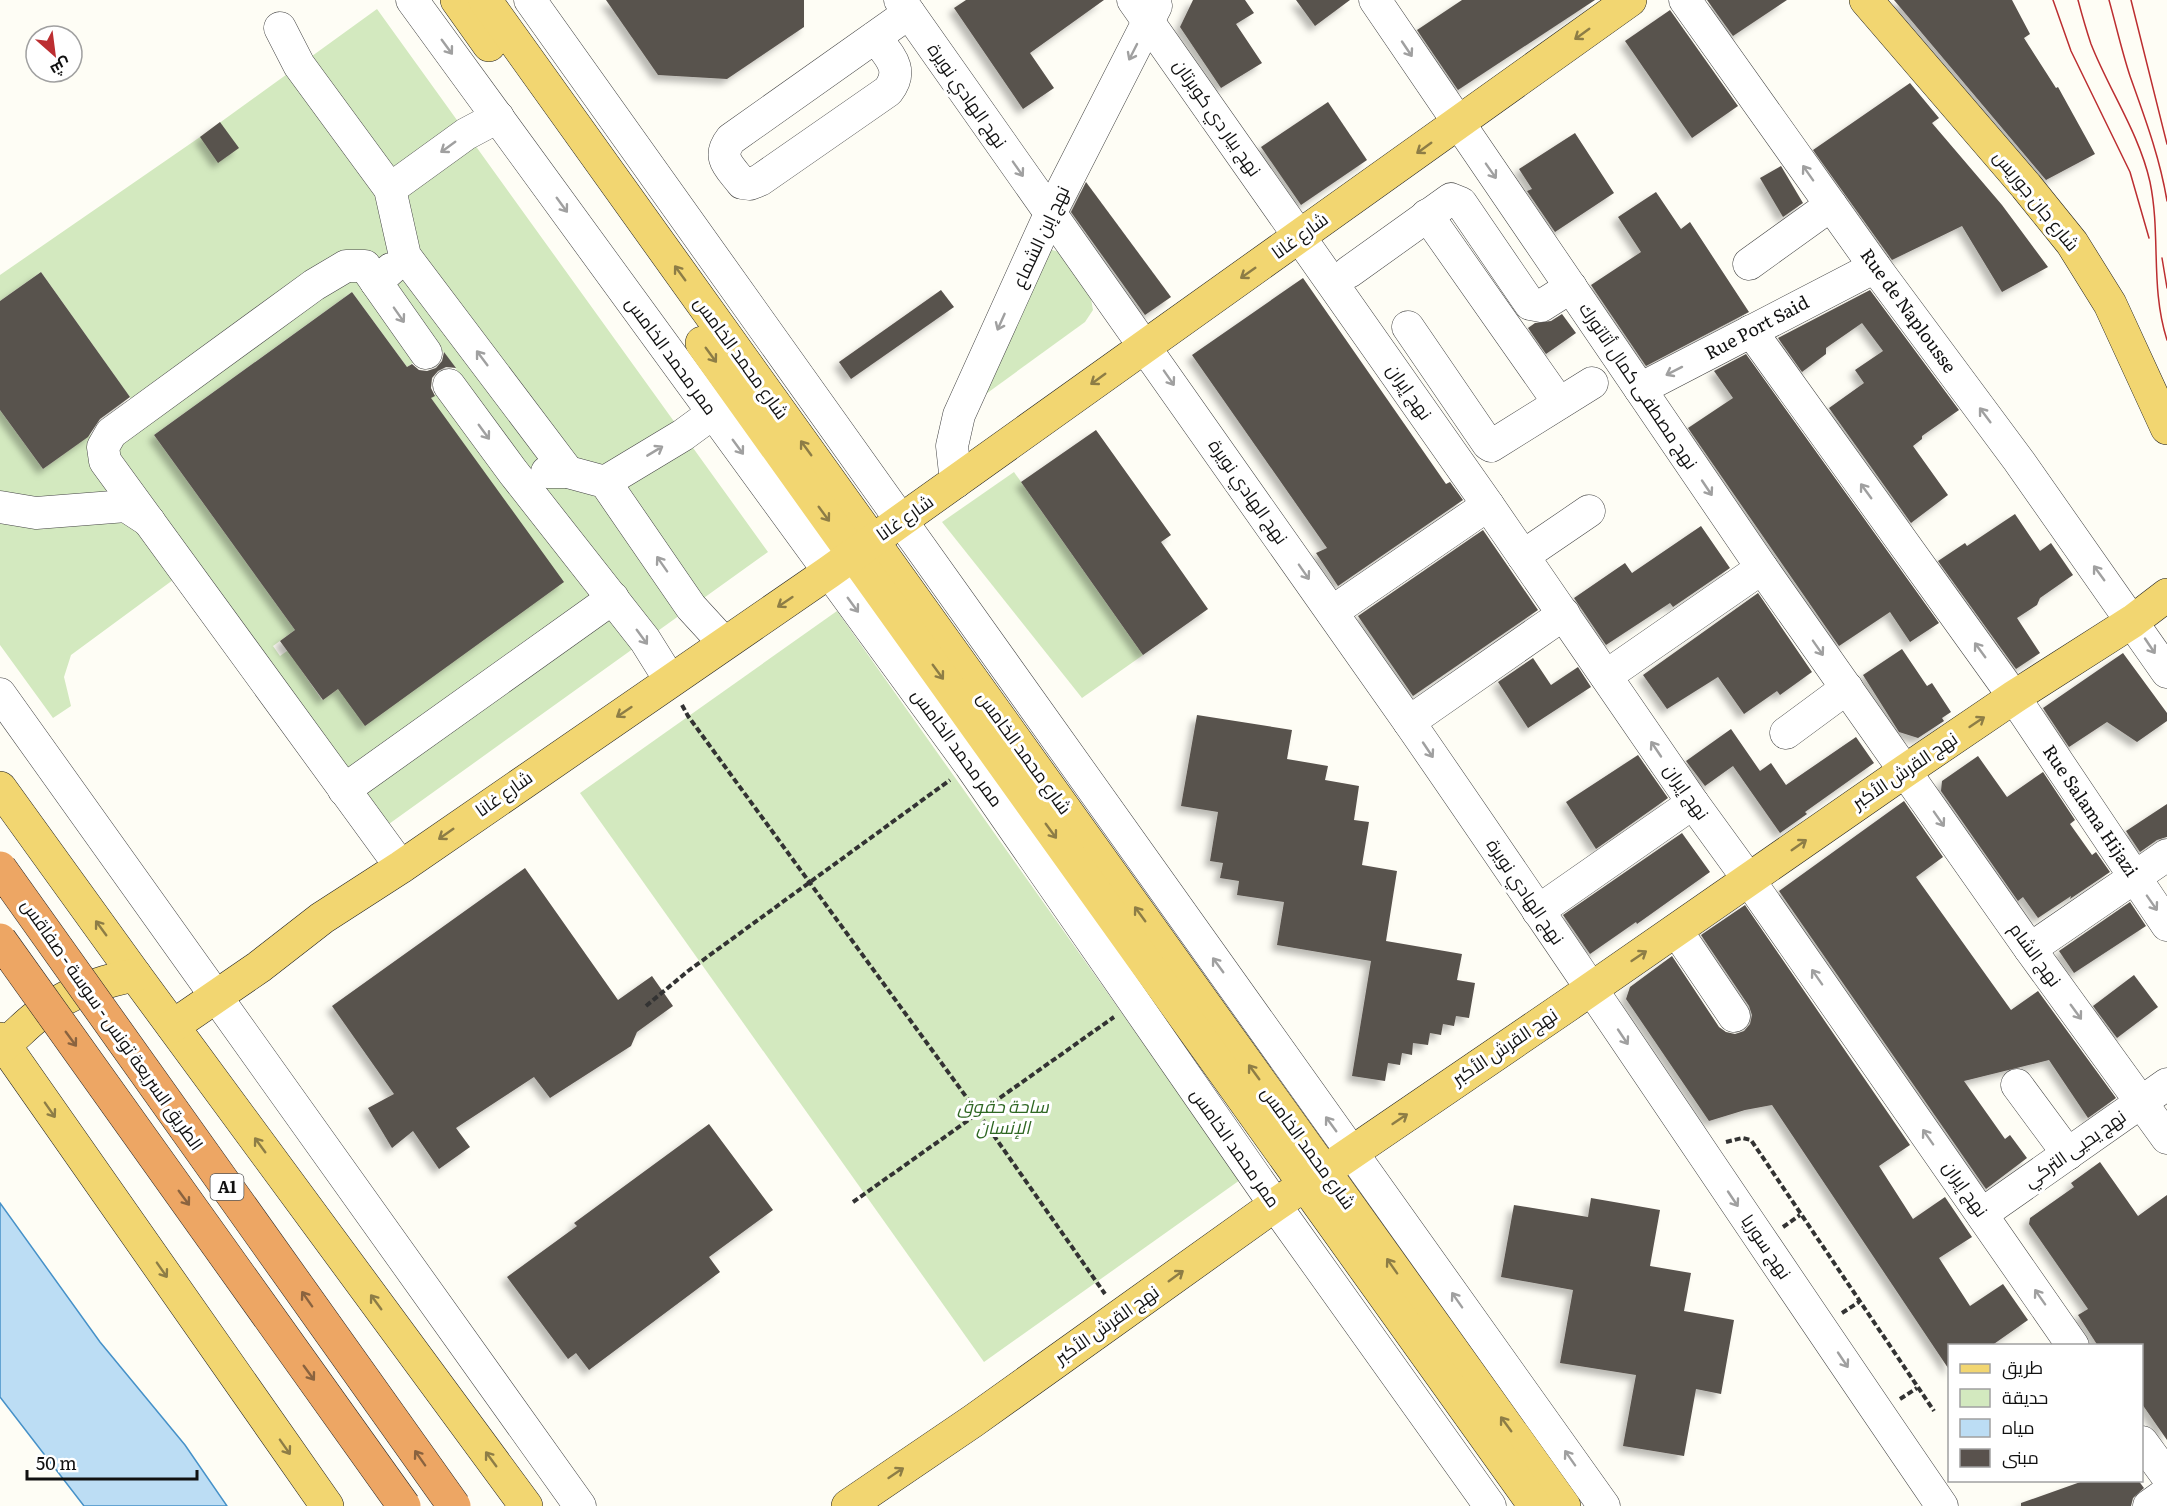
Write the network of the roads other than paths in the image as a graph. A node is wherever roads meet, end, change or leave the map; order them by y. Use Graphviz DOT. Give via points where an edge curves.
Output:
graph roads {
  1 [pos="412,0"];
  2 [pos="457,0"];
  3 [pos="485,0"];
  4 [pos="530,0"];
  5 [pos="1375,0"];
  6 [pos="1630,0"];
  7 [pos="1685,0"];
  8 [pos="1866,0"];
  9 [pos="905,6"];
  10 [pos="1147,7"];
  11 [pos="280,28"];
  12 [pos="875,37"];
  13 [pos="498,117"];
  14 [pos="1457,123"];
  15 [pos="390,189"];
  16 [pos="1831,205"];
  17 [pos="1050,214"];
  18 [pos="1427,215"];
  19 [pos="1300,237"];
  20 [pos="405,256"];
  21 [pos="1749,264"];
  22 [pos="1875,267"];
  23 [pos="1349,272"];
  24 [pos="376,282"];
  25 [pos="1571,287"];
  26 [pos="1408,327"];
  27 [pos="1751,331"];
  28 [pos="1146,345"];
  29 [pos="426,353"];
  30 [pos="1592,383"];
  31 [pos="449,385"];
  32 [pos="1640,389"];
  33 [pos="1559,403"];
  34 [pos="713,413"];
  35 [pos="2167,428"];
  36 [pos="513,472"];
  37 [pos="568,472"];
  38 [pos="605,482"];
  39 [pos="956,482"];
  40 [pos="1488,505"];
  41 [pos="0,507"];
  42 [pos="1589,511"];
  43 [pos="900,521"];
  44 [pos="151,522"];
  45 [pos="852,556"];
  46 [pos="1523,556"];
  47 [pos="1762,568"];
  48 [pos="2167,595"];
  49 [pos="612,598"];
  50 [pos="1332,612"];
  51 [pos="1564,614"];
  52 [pos="2133,621"];
  53 [pos="724,643"];
  54 [pos="2167,672"];
  55 [pos="1606,676"];
  56 [pos="670,680"];
  57 [pos="1847,688"];
  58 [pos="0,694"];
  59 [pos="2014,697"];
  60 [pos="1409,722"];
  61 [pos="1786,733"];
  62 [pos="1905,771"];
  63 [pos="0,788"];
  64 [pos="345,790"];
  65 [pos="1693,803"];
  66 [pos="2167,855"];
  67 [pos="401,867"];
  68 [pos="0,868"];
  69 [pos="2133,876"];
  70 [pos="1749,880"];
  71 [pos="1538,911"];
  72 [pos="2167,925"];
  73 [pos="1676,930"];
  74 [pos="0,940"];
  75 [pos="2030,949"];
  76 [pos="135,975"];
  77 [pos="1591,989"];
  78 [pos="216,997"];
  79 [pos="1734,1016"];
  80 [pos="173,1026"];
  81 [pos="1,1044"];
  82 [pos="2017,1084"];
  83 [pos="2167,1084"];
  84 [pos="2141,1102"];
  85 [pos="2167,1138"];
  86 [pos="1352,1152"];
  87 [pos="2068,1154"];
  88 [pos="1315,1177"];
  89 [pos="1275,1205"];
  90 [pos="1982,1214"];
  91 [pos="2072,1344"];
  92 [pos="2143,1443"];
  93 [pos="2167,1476"];
  94 [pos="2167,1492"];
  95 [pos="327,1506"];
  96 [pos="404,1506"];
  97 [pos="454,1506"];
  98 [pos="526,1506"];
  99 [pos="580,1506"];
  100 [pos="848,1506"];
  101 [pos="1490,1506"];
  102 [pos="1535,1506"];
  103 [pos="1564,1506"];
  104 [pos="1604,1506"];
  105 [pos="1942,1506"];
  106 [pos="2149,1506"];
  1 -- 13 [label="street, ممر محمد الخامس, one-way"];
  2 -- 45 [label="main road, شارع محمد الخامس, one-way"];
  45 -- 3 [label="main road, شارع محمد الخامس, one-way"];
  4 -- 43 [label="street, شارع محمد الخامس"];
  5 -- 14 [label="street, نهج مصطفى كمال أتاتورك, one-way"];
  6 -- 14 [label="main road, شارع غانا, one-way"];
  16 -- 7 [label="street, Rue de Naplousse, one-way"];
  8 -- 35 [label="main road, شارع جان جوريس" via="2072,243 2110,304"];
  9 -- 12 [label="street"];
  9 -- 17 [label="street, نهج الهادي نويرة, one-way"];
  10 -- 17 [label="street, نهج إبن الشماع, one-way"];
  10 -- 19 [label="street, نهج بيار دي كوبرتان"];
  11 -- 15 [label="street" via="300,65"];
  12 -- 12 [label="street" via="731,139 724,147 724,158 742,183 760,180 888,91 896,80 896,70"];
  13 -- 15 [label="street, one-way" via="466,134"];
  13 -- 34 [label="street, ممر محمد الخامس, one-way"];
  14 -- 19 [label="main road, شارع غانا, one-way"];
  14 -- 25 [label="street, نهج مصطفى كمال أتاتورك, one-way"];
  15 -- 20 [label="street"];
  16 -- 21 [label="street"];
  16 -- 22 [label="street, Rue de Naplousse"];
  17 -- 28 [label="street, نهج الهادي نويرة"];
  17 -- 39 [label="street, نهج إبن الشماع, one-way" via="959,415 952,446"];
  18 -- 23 [label="street"];
  18 -- 25 [label="street" via="1447,201 1461,203 1530,304 1541,306"];
  18 -- 33 [label="street"];
  19 -- 28 [label="main road, شارع غانا, one-way"];
  19 -- 40 [label="street, نهج إيران"];
  20 -- 24 [label="street"];
  37 -- 20 [label="street, one-way"];
  22 -- 27 [label="street, Rue Port Said"];
  52 -- 22 [label="street, Rue de Naplousse, one-way"];
  24 -- 29 [label="street, one-way"];
  24 -- 44 [label="street" via="365,266 346,266 314,285 111,433 103,447 105,461"];
  25 -- 32 [label="street, نهج مصطفى كمال أتاتورك"];
  26 -- 33 [label="street" via="1491,446"];
  27 -- 32 [label="street, Rue Port Said, one-way"];
  59 -- 27 [label="street, Rue Salama Hijazi, one-way"];
  28 -- 39 [label="main road, شارع غانا, one-way"];
  28 -- 50 [label="street, نهج الهادي نويرة, one-way"];
  30 -- 33 [label="street"];
  31 -- 36 [label="street, one-way"];
  32 -- 47 [label="street, نهج مصطفى كمال أتاتورك, one-way"];
  38 -- 34 [label="street, one-way"];
  34 -- 45 [label="street, ممر محمد الخامس, one-way"];
  36 -- 37 [label="street"];
  36 -- 49 [label="street"];
  37 -- 38 [label="street"];
  53 -- 38 [label="street, one-way" via="691,607"];
  39 -- 43 [label="main road, شارع غانا"];
  40 -- 46 [label="street, نهج إيران"];
  40 -- 50 [label="street"];
  41 -- 44 [label="street" via="36,513 126,506"];
  42 -- 46 [label="street"];
  43 -- 45 [label="main road, شارع غانا"];
  86 -- 43 [label="street, شارع محمد الخامس, one-way"];
  44 -- 64 [label="street"];
  45 -- 53 [label="main road, شارع غانا, one-way"];
  45 -- 88 [label="main road, شارع محمد الخامس"];
  45 -- 89 [label="street, ممر محمد الخامس, one-way" via="970,765"];
  46 -- 51 [label="street, نهج إيران"];
  47 -- 55 [label="street"];
  47 -- 57 [label="street, نهج مصطفى كمال أتاتورك, one-way"];
  48 -- 52 [label="main road, نهج القرش الأكبر"];
  49 -- 56 [label="street, one-way"];
  49 -- 64 [label="street"];
  50 -- 60 [label="street, نهج الهادي نويرة"];
  51 -- 55 [label="street, نهج إيران"];
  51 -- 60 [label="street"];
  52 -- 54 [label="street, Rue de Naplousse, one-way"];
  52 -- 59 [label="main road, نهج القرش الأكبر"];
  53 -- 56 [label="main road, شارع غانا"];
  65 -- 55 [label="street, نهج إيران, one-way"];
  56 -- 67 [label="main road, شارع غانا, one-way"];
  57 -- 61 [label="street"];
  57 -- 62 [label="street, نهج مصطفى كمال أتاتورك"];
  58 -- 78 [label="street"];
  62 -- 59 [label="main road, نهج القرش الأكبر, one-way"];
  59 -- 69 [label="street, Rue Salama Hijazi"];
  60 -- 71 [label="street, نهج الهادي نويرة, one-way"];
  70 -- 62 [label="main road, نهج القرش الأكبر, one-way"];
  62 -- 75 [label="street, نهج الشام, one-way"];
  76 -- 63 [label="main road, one-way"];
  64 -- 67 [label="street"];
  65 -- 70 [label="street, نهج إيران"];
  65 -- 71 [label="street"];
  66 -- 69 [label="street"];
  67 -- 78 [label="main road, شارع غانا" via="322,918"];
  97 -- 68 [label="highway, الطريق السريعة تونس - سوسة - صفاقس / A1, one-way, bridge"];
  69 -- 72 [label="street, Rue Salama Hijazi, one-way"];
  69 -- 75 [label="street"];
  70 -- 73 [label="main road, نهج القرش الأكبر"];
  90 -- 70 [label="street, نهج إيران, one-way"];
  71 -- 77 [label="street, نهج الهادي نويرة"];
  77 -- 73 [label="main road, نهج القرش الأكبر, one-way"];
  73 -- 79 [label="street"];
  74 -- 96 [label="highway, A1, one-way, bridge"];
  75 -- 84 [label="street, نهج الشام, one-way"];
  76 -- 80 [label="main road"];
  76 -- 81 [label="main road" via="73,994 36,1016"];
  86 -- 77 [label="main road, نهج القرش الأكبر, one-way"];
  77 -- 105 [label="street, نهج سوريا, one-way"];
  78 -- 80 [label="main road, شارع غانا"];
  78 -- 99 [label="street"];
  98 -- 80 [label="main road, one-way"];
  81 -- 95 [label="main road, one-way"];
  82 -- 87 [label="street"];
  83 -- 84 [label="street, نهج يحيى التركي"];
  84 -- 85 [label="street, نهج الشام"];
  84 -- 87 [label="street, نهج يحيى التركي"];
  86 -- 88 [label="main road, نهج القرش الأكبر"];
  104 -- 86 [label="street, شارع محمد الخامس, one-way"];
  87 -- 90 [label="street, نهج يحيى التركي"];
  88 -- 89 [label="main road, نهج القرش الأكبر"];
  88 -- 102 [label="main road, شارع محمد الخامس"];
  103 -- 88 [label="main road, شارع محمد الخامس, one-way"];
  100 -- 89 [label="main road, نهج القرش الأكبر, one-way"];
  89 -- 101 [label="street, ممر محمد الخامس"];
  91 -- 90 [label="street, نهج إيران, one-way"];
  92 -- 93 [label="street"];
  94 -- 106 [label="street"];
}
